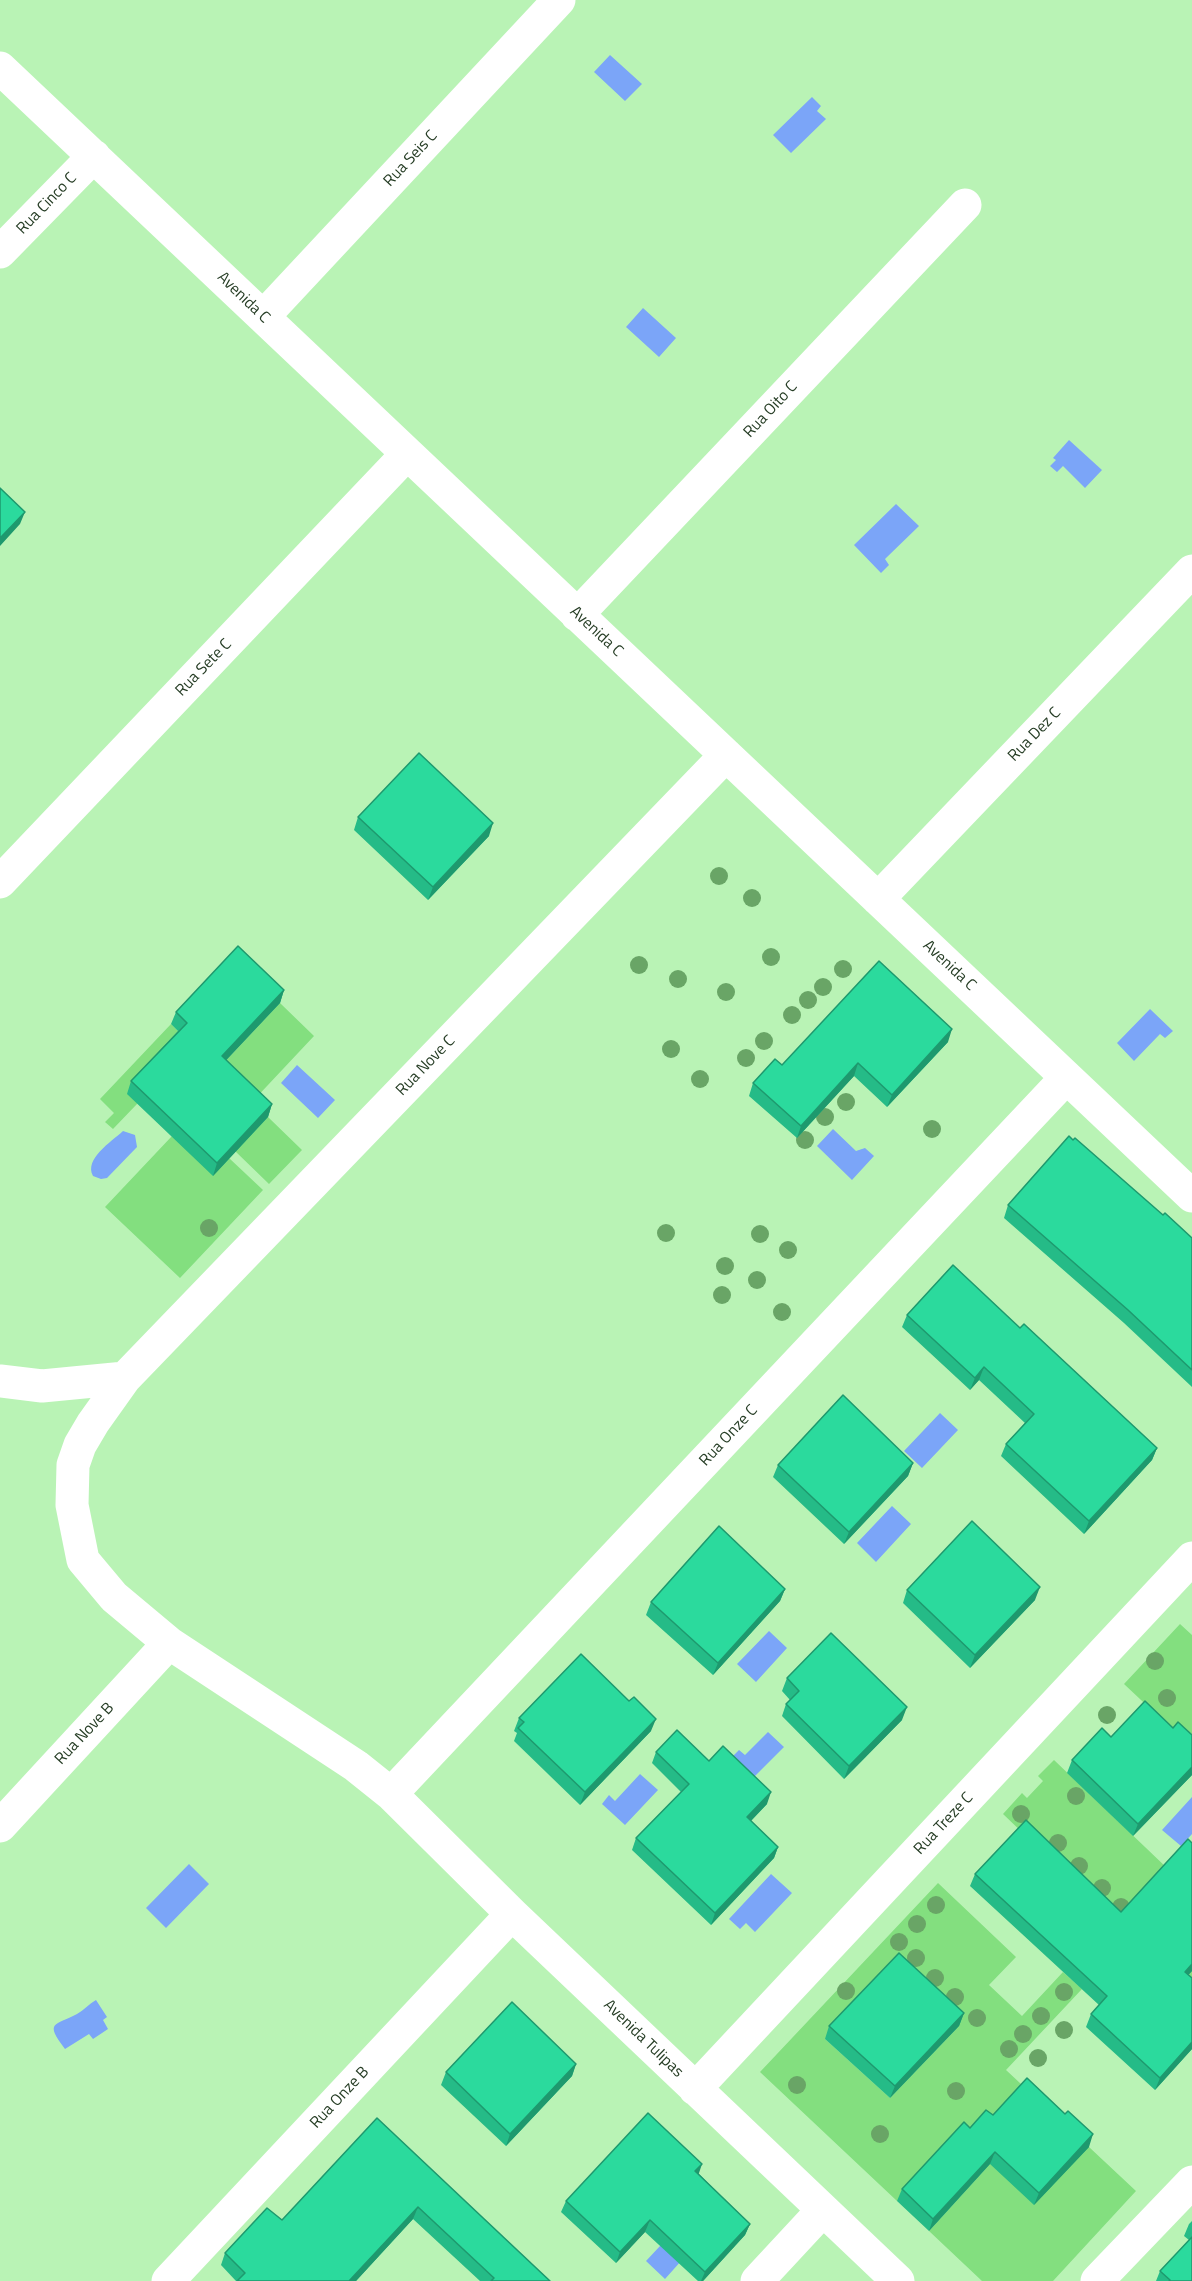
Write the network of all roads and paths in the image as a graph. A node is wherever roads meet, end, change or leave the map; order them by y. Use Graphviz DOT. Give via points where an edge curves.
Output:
graph roads {
  1 [pos="559,0"];
  2 [pos="0,68"];
  3 [pos="94,156"];
  4 [pos="965,205"];
  5 [pos="0,252"];
  6 [pos="263,317"];
  7 [pos="407,454"];
  8 [pos="1192,571"];
  9 [pos="578,615"];
  10 [pos="726,755"];
  11 [pos="0,882"];
  12 [pos="878,899"];
  13 [pos="1066,1078"];
  14 [pos="1192,1196"];
  15 [pos="125,1378"];
  16 [pos="0,1380"];
  17 [pos="1192,1558"];
  18 [pos="169,1643"];
  19 [pos="391,1794"];
  20 [pos="0,1826"];
  21 [pos="512,1914"];
  22 [pos="695,2089"];
  23 [pos="1192,2182"];
  24 [pos="822,2211"];
  25 [pos="168,2281"];
  26 [pos="757,2281"];
  27 [pos="898,2281"];
  28 [pos="1097,2281"];
  1 -- 6 [label="street, Rua Seis C"];
  2 -- 3 [label="street, Avenida C"];
  3 -- 5 [label="street, Rua Cinco C"];
  3 -- 6 [label="street, Avenida C"];
  4 -- 9 [label="street, Rua Oito C"];
  6 -- 7 [label="street, Avenida C"];
  7 -- 9 [label="street, Avenida C"];
  7 -- 11 [label="street, Rua Sete C"];
  8 -- 12 [label="street, Rua Dez C"];
  9 -- 10 [label="street, Avenida C"];
  10 -- 12 [label="street, Avenida C"];
  10 -- 15 [label="street, Rua Nove C"];
  12 -- 13 [label="street, Avenida C"];
  13 -- 14 [label="street, Avenida C"];
  13 -- 19 [label="street, Rua Onze C"];
  15 -- 16 [label="street" via="42,1386"];
  15 -- 18 [label="street, Rua Nove C" via="80,1445 73,1465 72,1505 83,1560 114,1597"];
  17 -- 22 [label="street, Rua Treze C"];
  18 -- 19 [label="street, Avenida Tulipas" via="356,1766"];
  18 -- 20 [label="street, Rua Nove B"];
  19 -- 21 [label="street, Avenida Tulipas"];
  21 -- 22 [label="street, Avenida Tulipas"];
  21 -- 25 [label="street, Rua Onze B"];
  22 -- 24 [label="street, Avenida Tulipas"];
  23 -- 28 [label="street"];
  24 -- 26 [label="street"];
  24 -- 27 [label="street, Avenida Tulipas"];
}
